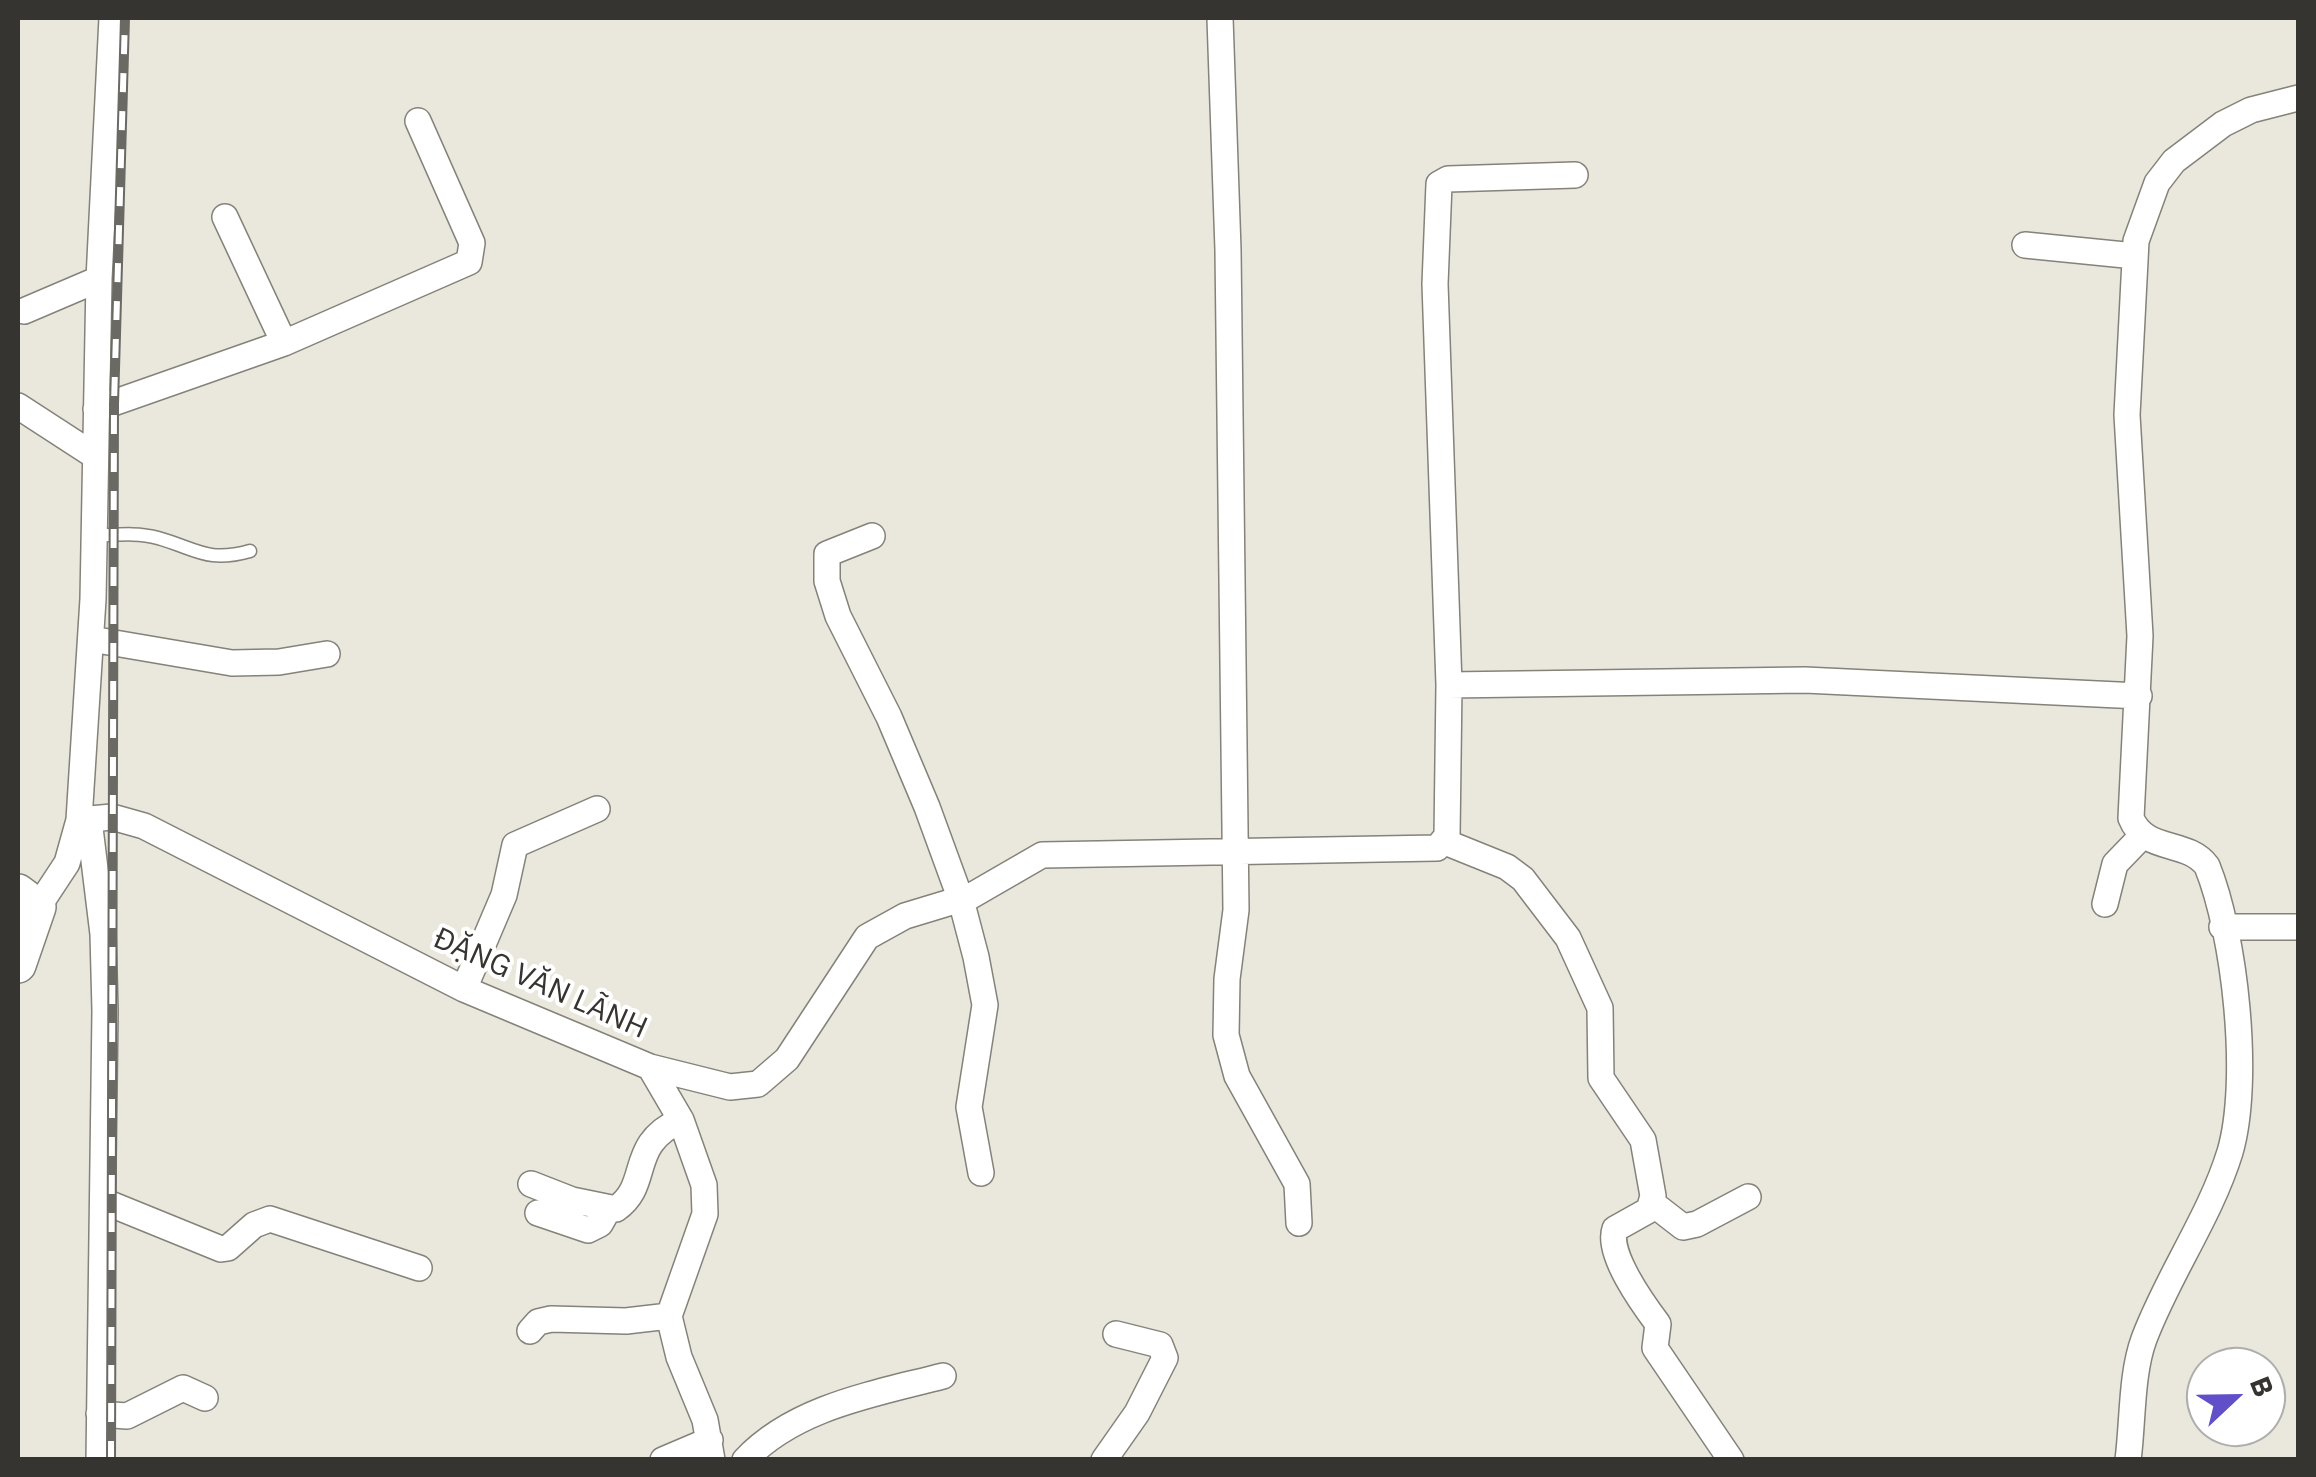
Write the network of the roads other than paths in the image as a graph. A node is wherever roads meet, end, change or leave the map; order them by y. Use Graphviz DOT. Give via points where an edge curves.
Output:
graph roads {
  1 [pos="112,18"];
  2 [pos="1220,18"];
  3 [pos="2298,98"];
  4 [pos="418,121"];
  5 [pos="1575,175"];
  6 [pos="225,217"];
  7 [pos="2025,245"];
  8 [pos="2135,256"];
  9 [pos="98,279"];
  10 [pos="24,311"];
  11 [pos="284,343"];
  12 [pos="18,406"];
  13 [pos="96,409"];
  14 [pos="95,456"];
  15 [pos="94,536"];
  16 [pos="872,536"];
  17 [pos="250,551"];
  18 [pos="91,639"];
  19 [pos="327,654"];
  20 [pos="1448,685"];
  21 [pos="2139,696"];
  22 [pos="596,808"];
  23 [pos="84,820"];
  24 [pos="2142,836"];
  25 [pos="1444,842"];
  26 [pos="1232,853"];
  27 [pos="28,900"];
  28 [pos="961,900"];
  29 [pos="2105,904"];
  30 [pos="2222,927"];
  31 [pos="2298,927"];
  32 [pos="18,965"];
  33 [pos="464,989"];
  34 [pos="650,1068"];
  35 [pos="682,1120"];
  36 [pos="981,1173"];
  37 [pos="530,1184"];
  38 [pos="1748,1198"];
  39 [pos="102,1201"];
  40 [pos="1652,1202"];
  41 [pos="608,1210"];
  42 [pos="538,1213"];
  43 [pos="1299,1223"];
  44 [pos="418,1268"];
  45 [pos="670,1316"];
  46 [pos="530,1331"];
  47 [pos="1116,1334"];
  48 [pos="942,1376"];
  49 [pos="204,1398"];
  50 [pos="99,1414"];
  51 [pos="711,1450"];
  52 [pos="99,1460"];
  53 [pos="663,1460"];
  54 [pos="745,1460"];
  55 [pos="1104,1460"];
  56 [pos="1731,1460"];
  57 [pos="2128,1460"];
  1 -- 9 [label="street"];
  2 -- 26 [label="street"];
  3 -- 8 [label="street" via="2222,124 2174,161 2144,212"];
  4 -- 11 [label="street" via="472,243 472,258"];
  5 -- 20 [label="street" via="1439,184 1435,284"];
  6 -- 11 [label="street"];
  7 -- 8 [label="street"];
  8 -- 21 [label="street" via="2127,415"];
  9 -- 10 [label="street"];
  9 -- 13 [label="street"];
  11 -- 13 [label="street"];
  12 -- 14 [label="street"];
  13 -- 14 [label="street"];
  14 -- 15 [label="street"];
  15 -- 17 [label="lane" via="159,538 205,556"];
  15 -- 18 [label="street"];
  16 -- 28 [label="street" via="827,554 830,592 889,717"];
  18 -- 19 [label="street" via="232,663"];
  18 -- 23 [label="street"];
  20 -- 21 [label="street" via="1805,680"];
  20 -- 25 [label="street"];
  21 -- 24 [label="street" via="2130,810"];
  22 -- 33 [label="street" via="515,846 504,895"];
  23 -- 27 [label="street" via="68,863"];
  23 -- 33 [label="street, ĐẶNG VĂN LÃNH" via="144,826"];
  23 -- 39 [label="street" via="103,934"];
  24 -- 29 [label="street" via="2115,864"];
  24 -- 30 [label="street" via="2201,858"];
  25 -- 26 [label="street" via="1425,851"];
  25 -- 40 [label="street" via="1523,880 1568,938 1600,1008 1601,1078 1643,1140"];
  26 -- 28 [label="street" via="1050,853"];
  26 -- 43 [label="street" via="1236,923 1226,1035 1237,1076 1297,1184"];
  27 -- 32 [label="street"];
  28 -- 34 [label="street" via="905,916 867,937 788,1059 758,1084 730,1087"];
  28 -- 36 [label="street" via="985,1005 969,1107"];
  30 -- 31 [label="street"];
  30 -- 57 [label="street" via="2240,1050 2235,1130 2224,1168 2142,1342"];
  33 -- 34 [label="street, ĐẶNG VĂN LÃNH"];
  34 -- 35 [label="street, ĐẶNG VĂN LÃNH"];
  35 -- 41 [label="street" via="651,1140 626,1202"];
  35 -- 45 [label="street, ĐẶNG VĂN LÃNH" via="706,1199"];
  37 -- 41 [label="street"];
  38 -- 40 [label="street" via="1683,1227"];
  39 -- 44 [label="street" via="220,1248 270,1219"];
  39 -- 50 [label="street"];
  40 -- 56 [label="street" via="1615,1229 1613,1244 1658,1324 1655,1348"];
  41 -- 42 [label="street" via="588,1230"];
  45 -- 46 [label="street" via="551,1319"];
  45 -- 51 [label="street"];
  47 -- 55 [label="street" via="1160,1345 1165,1358"];
  48 -- 54 [label="street" via="816,1412"];
  49 -- 50 [label="street" via="183,1388 127,1416"];
  50 -- 52 [label="street"];
  51 -- 53 [label="street"];
}
